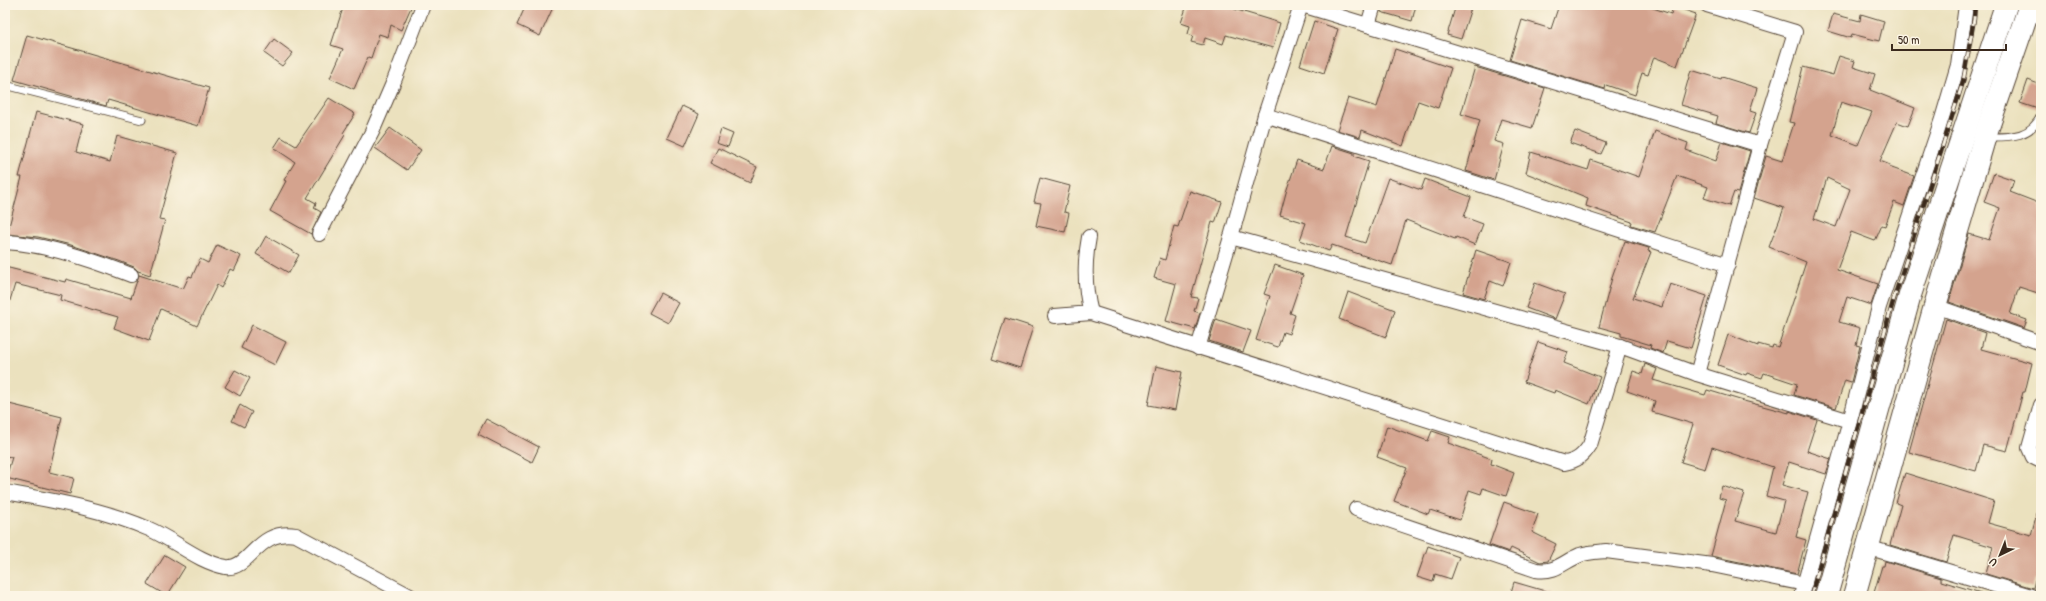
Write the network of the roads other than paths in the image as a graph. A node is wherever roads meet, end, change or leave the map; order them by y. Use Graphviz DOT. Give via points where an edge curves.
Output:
graph roads {
  1 [pos="423,5"];
  2 [pos="1301,5"];
  3 [pos="1374,5"];
  4 [pos="1707,5"];
  5 [pos="1966,5"];
  6 [pos="2006,5"];
  7 [pos="2033,12"];
  8 [pos="1368,25"];
  9 [pos="5,85"];
  10 [pos="2041,115"];
  11 [pos="1265,116"];
  12 [pos="142,120"];
  13 [pos="1985,136"];
  14 [pos="1760,146"];
  15 [pos="319,234"];
  16 [pos="1089,237"];
  17 [pos="1232,237"];
  18 [pos="5,242"];
  19 [pos="1728,265"];
  20 [pos="131,274"];
  21 [pos="1935,306"];
  22 [pos="1091,313"];
  23 [pos="1055,316"];
  24 [pos="2041,343"];
  25 [pos="1620,346"];
  26 [pos="1198,348"];
  27 [pos="1697,374"];
  28 [pos="2041,405"];
  29 [pos="1850,421"];
  30 [pos="2041,461"];
  31 [pos="5,492"];
  32 [pos="1356,509"];
  33 [pos="1868,547"];
  34 [pos="1803,590"];
  35 [pos="410,596"];
  36 [pos="1826,596"];
  37 [pos="1854,596"];
  38 [pos="2030,596"];
  1 -- 15 [label="street" via="372,132"];
  2 -- 8 [label="street"];
  2 -- 11 [label="street"];
  3 -- 8 [label="street"];
  4 -- 14 [label="street" via="1795,32"];
  5 -- 29 [label="street" via="1958,65 1878,307"];
  6 -- 36 [label="highway" via="1910,295"];
  7 -- 13 [label="highway"];
  8 -- 14 [label="street"];
  9 -- 12 [label="lane"];
  10 -- 13 [label="lane" via="2026,132 2014,137"];
  11 -- 17 [label="street"];
  11 -- 19 [label="street"];
  13 -- 21 [label="highway"];
  14 -- 19 [label="street"];
  16 -- 22 [label="street" via="1085,290"];
  17 -- 25 [label="street"];
  17 -- 26 [label="street"];
  18 -- 20 [label="street" via="98,262"];
  19 -- 27 [label="street"];
  21 -- 24 [label="street"];
  21 -- 33 [label="highway"];
  22 -- 23 [label="street"];
  22 -- 26 [label="street"];
  25 -- 26 [label="street" via="1590,445 1576,461 1564,462"];
  25 -- 27 [label="street"];
  27 -- 29 [label="street"];
  28 -- 30 [label="street" via="2029,448 2033,457"];
  29 -- 34 [label="street"];
  31 -- 35 [label="street" via="106,514 150,529 201,558 227,567 238,565 277,534 296,535"];
  32 -- 34 [label="street" via="1536,570 1553,570 1591,552 1606,551 1712,565"];
  33 -- 37 [label="highway"];
  33 -- 38 [label="street"];
}
